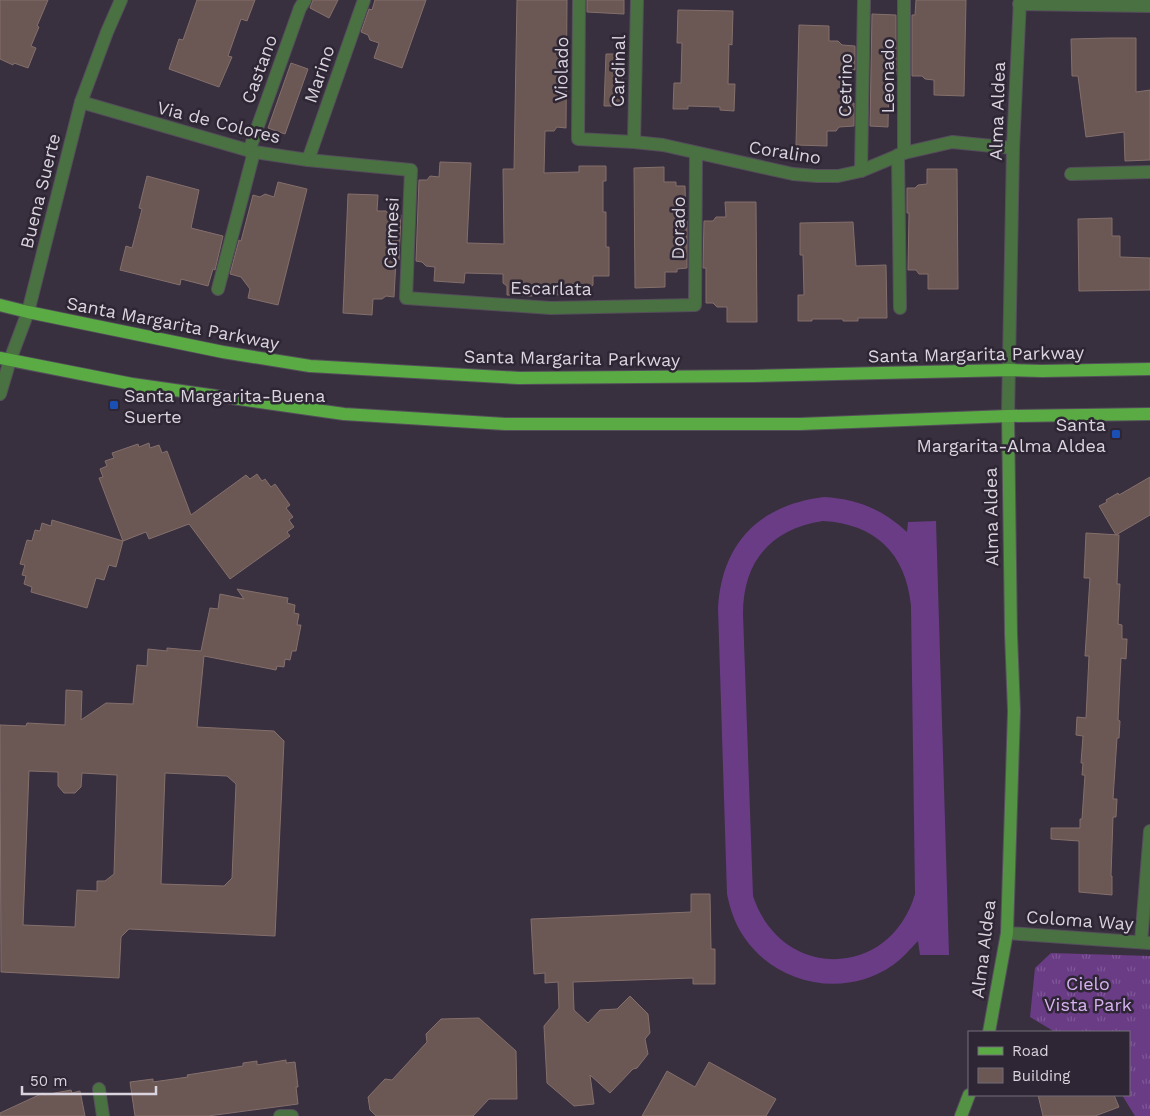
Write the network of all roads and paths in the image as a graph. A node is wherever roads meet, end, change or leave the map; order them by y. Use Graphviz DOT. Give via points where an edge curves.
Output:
graph roads {
  1 [pos="121,0"];
  2 [pos="305,0"];
  3 [pos="364,0"];
  4 [pos="579,0"];
  5 [pos="637,0"];
  6 [pos="864,0"];
  7 [pos="904,0"];
  8 [pos="1019,2"];
  9 [pos="1149,4"];
  10 [pos="81,102"];
  11 [pos="578,139"];
  12 [pos="634,142"];
  13 [pos="1013,148"];
  14 [pos="252,151"];
  15 [pos="696,153"];
  16 [pos="901,154"];
  17 [pos="308,160"];
  18 [pos="411,170"];
  19 [pos="861,171"];
  20 [pos="1150,172"];
  21 [pos="1071,174"];
  22 [pos="218,288"];
  23 [pos="406,298"];
  24 [pos="0,305"];
  25 [pos="695,305"];
  26 [pos="900,308"];
  27 [pos="28,312"];
  28 [pos="5,359"];
  29 [pos="1150,369"];
  30 [pos="1009,370"];
  31 [pos="0,394"];
  32 [pos="1150,414"];
  33 [pos="1008,416"];
  34 [pos="1150,831"];
  35 [pos="1007,933"];
  36 [pos="1146,942"];
  37 [pos="989,1031"];
  38 [pos="99,1089"];
  39 [pos="969,1096"];
  40 [pos="103,1116"];
  41 [pos="961,1116"];
  1 -- 10 [label="street, Buena Suerte"];
  2 -- 14 [label="street, Castano"];
  3 -- 17 [label="street, Marino"];
  4 -- 11 [label="street, Violado"];
  5 -- 12 [label="street, Cardinal"];
  6 -- 19 [label="street, Cetrino"];
  7 -- 16 [label="street, Leonado"];
  8 -- 9 [label="street"];
  8 -- 13 [label="street, Alma Aldea"];
  10 -- 14 [label="street, Via de Colores"];
  10 -- 27 [label="street, Buena Suerte"];
  11 -- 12 [label="street, Coralino"];
  12 -- 15 [label="street, Coralino"];
  13 -- 16 [label="street, Coralino" via="952,142"];
  13 -- 30 [label="street, Alma Aldea"];
  14 -- 17 [label="street, Via de Colores"];
  14 -- 22 [label="street, Castano"];
  15 -- 19 [label="street, Coralino" via="793,174 838,176"];
  15 -- 25 [label="street, Dorado"];
  16 -- 19 [label="street, Coralino"];
  16 -- 26 [label="street, Leonado"];
  17 -- 18 [label="street, Via de Colores"];
  18 -- 23 [label="street, Carmesi"];
  20 -- 21 [label="street"];
  23 -- 25 [label="street, Escarlata" via="551,308"];
  24 -- 27 [label="main road, Santa Margarita Parkway"];
  27 -- 28 [label="street, Buena Suerte"];
  27 -- 30 [label="main road, Santa Margarita Parkway" via="223,352 310,366 519,378"];
  28 -- 31 [label="street, Buena Suerte"];
  28 -- 33 [label="main road" via="132,384 344,414 505,424 800,424"];
  29 -- 30 [label="main road, Santa Margarita Parkway"];
  30 -- 33 [label="street, Alma Aldea"];
  32 -- 33 [label="main road"];
  33 -- 35 [label="main road, Alma Aldea" via="1014,710"];
  34 -- 36 [label="street"];
  35 -- 36 [label="street, Coloma Way"];
  35 -- 37 [label="main road, Alma Aldea"];
  38 -- 40 [label="street"];
  39 -- 41 [label="main road"];
}
